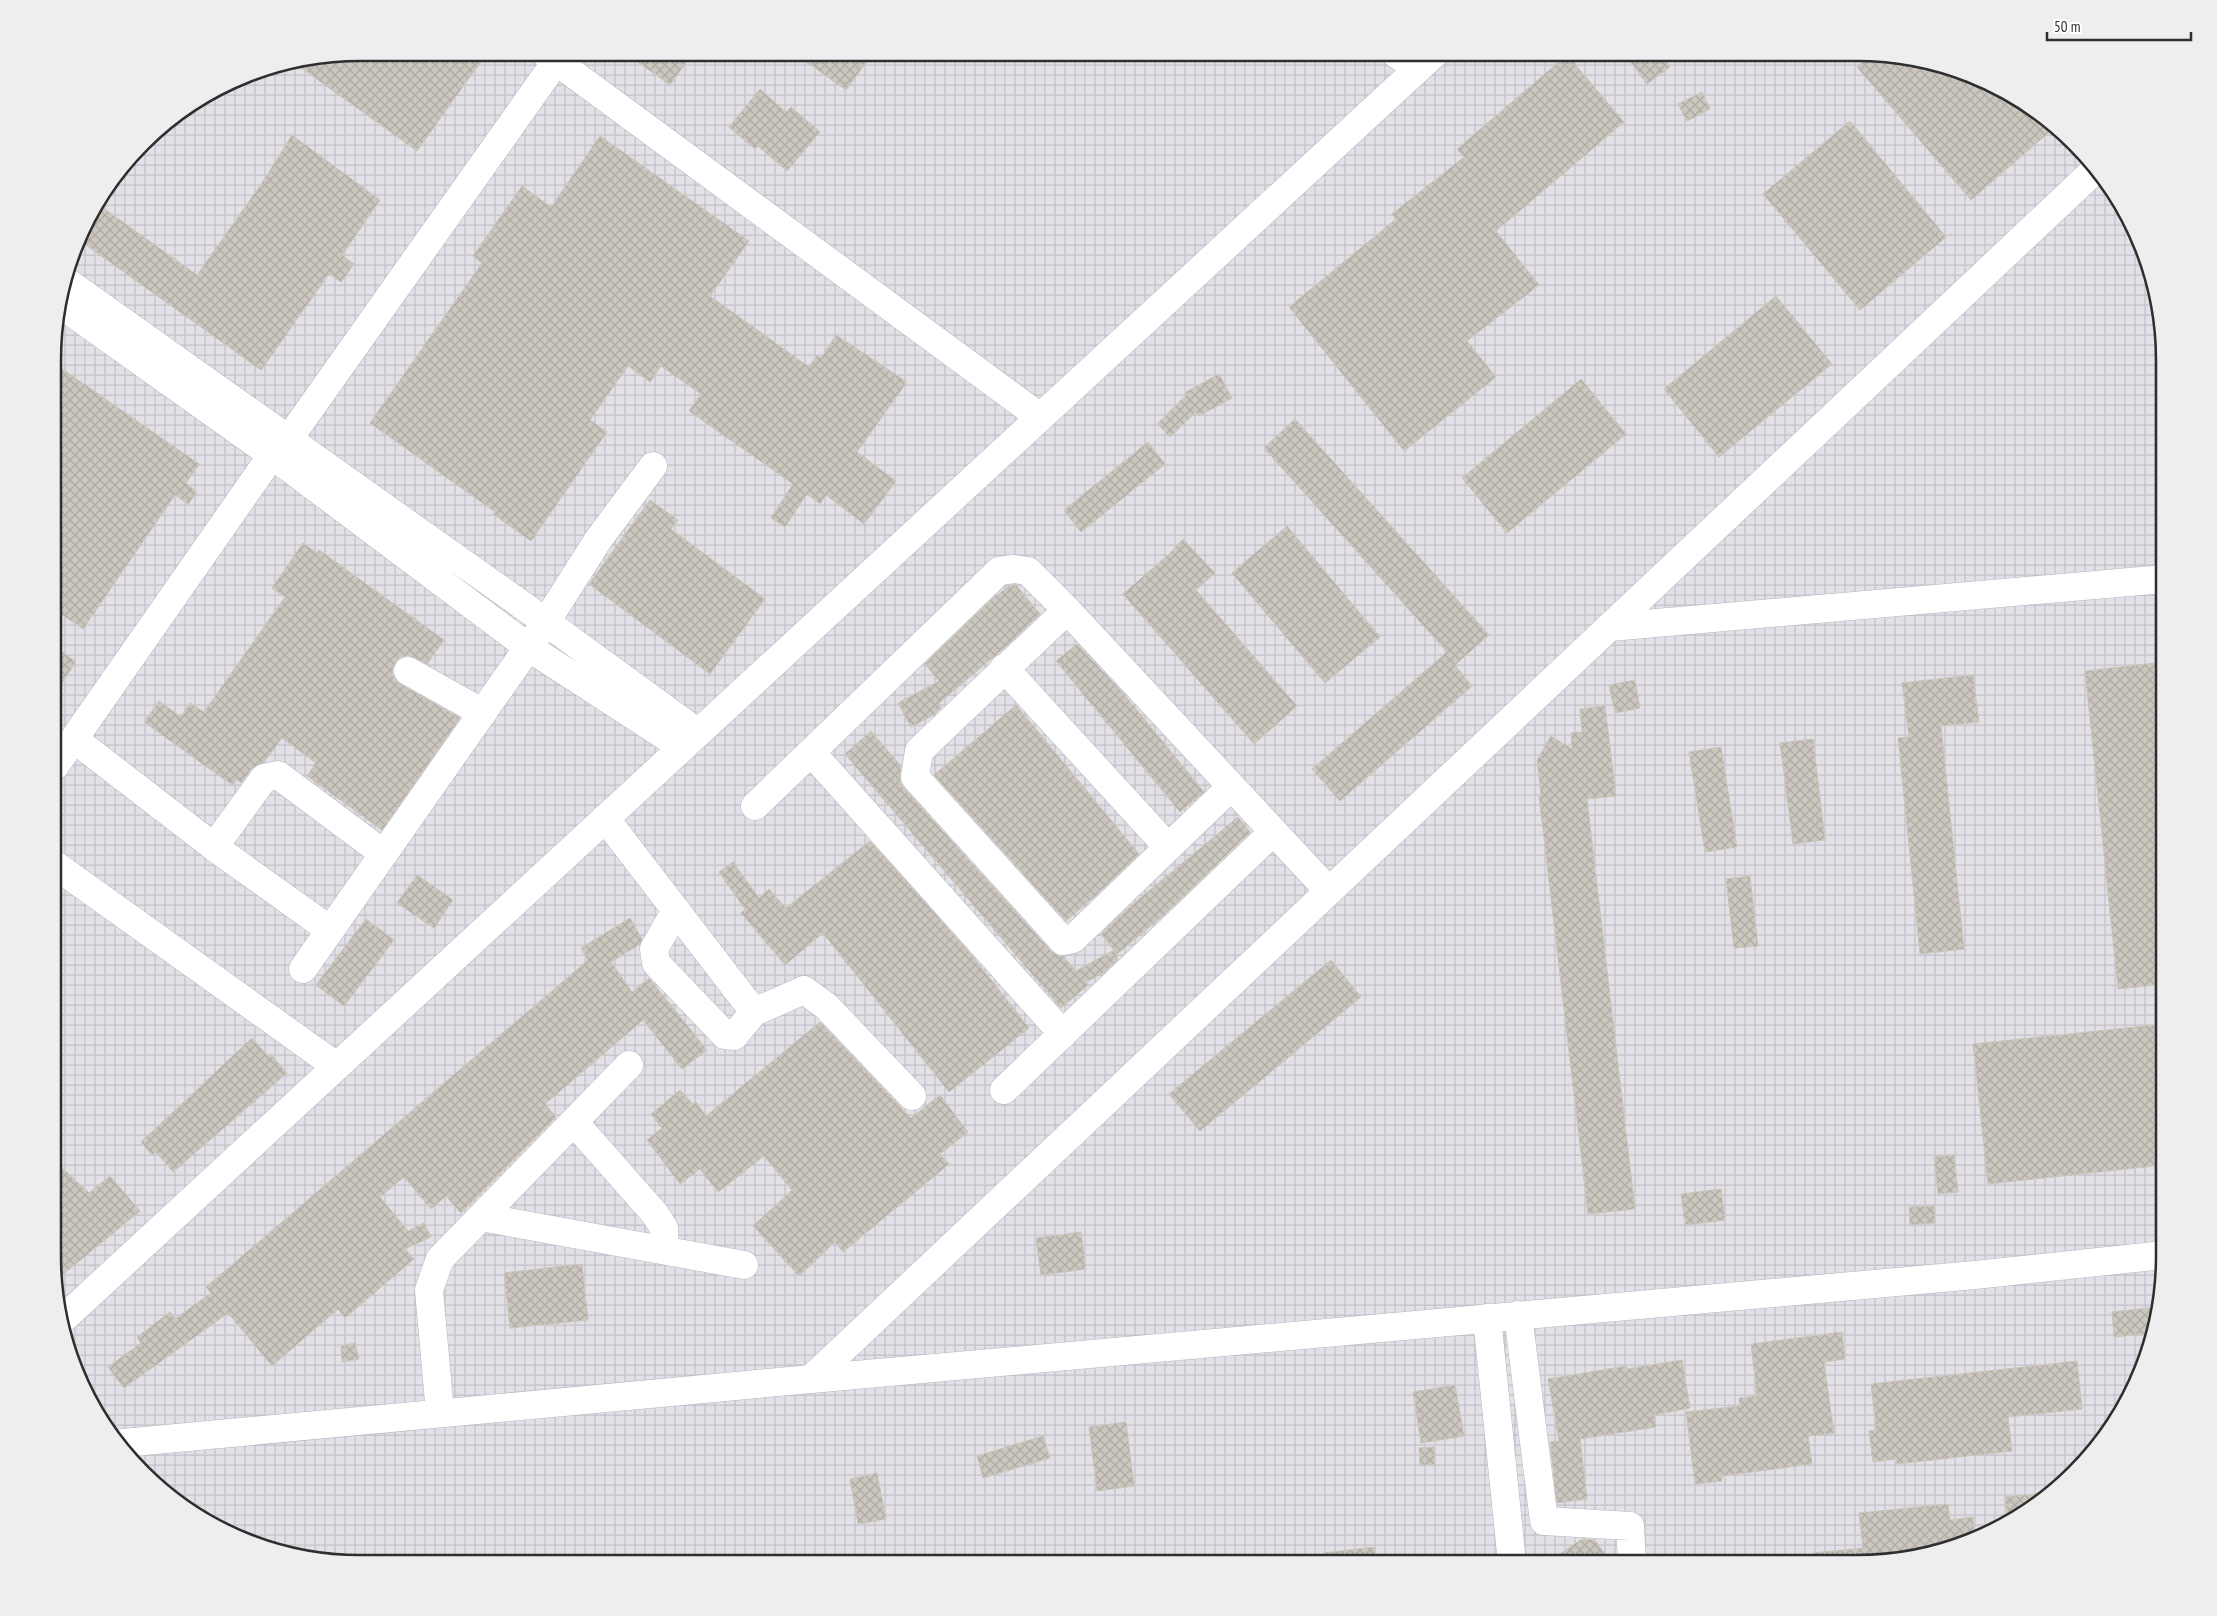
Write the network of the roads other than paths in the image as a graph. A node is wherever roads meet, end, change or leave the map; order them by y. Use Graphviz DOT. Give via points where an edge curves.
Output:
graph roads {
  1 [pos="550,61"];
  2 [pos="562,61"];
  3 [pos="1426,61"];
  4 [pos="2091,174"];
  5 [pos="70,285"];
  6 [pos="66,308"];
  7 [pos="1040,417"];
  8 [pos="280,448"];
  9 [pos="653,466"];
  10 [pos="2156,580"];
  11 [pos="1067,610"];
  12 [pos="546,622"];
  13 [pos="1610,627"];
  14 [pos="528,647"];
  15 [pos="1004,668"];
  16 [pos="408,671"];
  17 [pos="483,713"];
  18 [pos="74,739"];
  19 [pos="690,740"];
  20 [pos="811,752"];
  21 [pos="61,757"];
  22 [pos="1231,787"];
  23 [pos="755,806"];
  24 [pos="605,818"];
  25 [pos="1273,832"];
  26 [pos="214,847"];
  27 [pos="1168,847"];
  28 [pos="384,854"];
  29 [pos="61,869"];
  30 [pos="1328,891"];
  31 [pos="676,910"];
  32 [pos="330,930"];
  33 [pos="303,969"];
  34 [pos="754,1012"];
  35 [pos="1063,1034"];
  36 [pos="630,1065"];
  37 [pos="336,1066"];
  38 [pos="1004,1090"];
  39 [pos="912,1096"];
  40 [pos="574,1122"];
  41 [pos="481,1217"];
  42 [pos="665,1250"];
  43 [pos="2156,1256"];
  44 [pos="744,1265"];
  45 [pos="67,1315"];
  46 [pos="1518,1315"];
  47 [pos="1487,1318"];
  48 [pos="810,1379"];
  49 [pos="440,1414"];
  50 [pos="127,1443"];
  51 [pos="1511,1555"];
  52 [pos="1632,1555"];
  1 -- 8 [label="street"];
  2 -- 7 [label="street"];
  3 -- 7 [label="street"];
  4 -- 13 [label="street"];
  5 -- 8 [label="street"];
  6 -- 8 [label="street"];
  7 -- 19 [label="street"];
  8 -- 12 [label="street"];
  8 -- 14 [label="street"];
  8 -- 18 [label="street"];
  9 -- 12 [label="street" via="598,540"];
  10 -- 13 [label="street"];
  11 -- 15 [label="street"];
  11 -- 20 [label="street" via="1028,571 999,571"];
  11 -- 22 [label="street"];
  12 -- 14 [label="street"];
  12 -- 19 [label="street"];
  13 -- 30 [label="street"];
  14 -- 17 [label="street"];
  14 -- 19 [label="street"];
  15 -- 27 [label="street"];
  15 -- 27 [label="street" via="919,751 915,777 1063,941 1073,939"];
  16 -- 17 [label="street"];
  17 -- 28 [label="street"];
  18 -- 21 [label="street"];
  18 -- 26 [label="street"];
  19 -- 24 [label="street"];
  20 -- 23 [label="street"];
  20 -- 35 [label="street"];
  22 -- 25 [label="street"];
  22 -- 27 [label="street"];
  24 -- 31 [label="street"];
  24 -- 37 [label="street"];
  25 -- 30 [label="street"];
  25 -- 35 [label="street"];
  26 -- 28 [label="street" via="264,778 278,775"];
  26 -- 32 [label="street"];
  28 -- 32 [label="street"];
  29 -- 37 [label="street"];
  30 -- 48 [label="street"];
  31 -- 34 [label="street"];
  31 -- 34 [label="street" via="654,950 656,963 725,1035 734,1036"];
  32 -- 33 [label="street"];
  34 -- 39 [label="street" via="804,990 826,1006"];
  35 -- 38 [label="street"];
  36 -- 40 [label="street"];
  37 -- 45 [label="street"];
  40 -- 41 [label="street"];
  40 -- 42 [label="street" via="655,1214 664,1228"];
  41 -- 42 [label="street"];
  41 -- 49 [label="street" via="440,1259 430,1290"];
  42 -- 44 [label="street"];
  43 -- 46 [label="street"];
  46 -- 47 [label="street"];
  46 -- 52 [label="street" via="1544,1521 1630,1526"];
  47 -- 48 [label="street"];
  47 -- 51 [label="street"];
  48 -- 49 [label="street"];
  49 -- 50 [label="street"];
}
